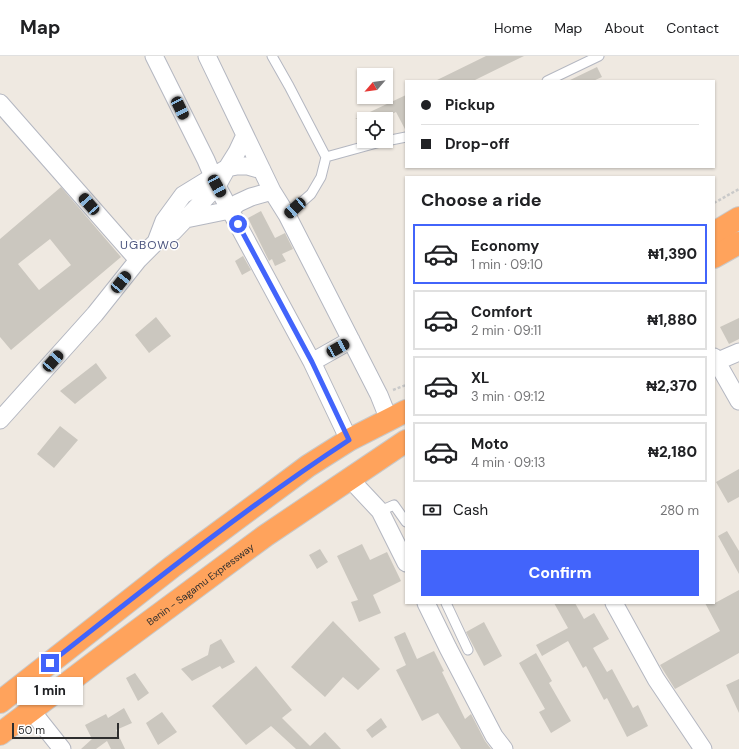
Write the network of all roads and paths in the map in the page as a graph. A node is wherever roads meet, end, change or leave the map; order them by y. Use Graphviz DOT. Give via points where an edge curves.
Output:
graph roads {
  1 [pos="154,56"];
  2 [pos="207,56"];
  3 [pos="272,56"];
  4 [pos="599,56"];
  5 [pos="549,80"];
  6 [pos="0,103"];
  7 [pos="245,135"];
  8 [pos="405,137"];
  9 [pos="393,139"];
  10 [pos="359,148"];
  11 [pos="326,157"];
  12 [pos="206,160"];
  13 [pos="262,170"];
  14 [pos="219,177"];
  15 [pos="739,188"];
  16 [pos="272,191"];
  17 [pos="183,195"];
  18 [pos="715,202"];
  19 [pos="230,210"];
  20 [pos="286,215"];
  21 [pos="739,218"];
  22 [pos="186,220"];
  23 [pos="715,232"];
  24 [pos="156,242"];
  25 [pos="739,242"];
  26 [pos="715,256"];
  27 [pos="138,260"];
  28 [pos="351,340"];
  29 [pos="739,352"];
  30 [pos="716,359"];
  31 [pos="312,362"];
  32 [pos="739,401"];
  33 [pos="398,415"];
  34 [pos="0,420"];
  35 [pos="349,440"];
  36 [pos="405,442"];
  37 [pos="350,479"];
  38 [pos="380,511"];
  39 [pos="405,520"];
  40 [pos="405,561"];
  41 [pos="426,604"];
  42 [pos="446,604"];
  43 [pos="615,604"];
  44 [pos="468,650"];
  45 [pos="0,702"];
  46 [pos="31,710"];
  47 [pos="0,734"];
  48 [pos="62,749"];
  49 [pos="504,749"];
  50 [pos="703,749"];
  1 -- 12 [label="street"];
  2 -- 7 [label="street"];
  3 -- 11 [label="lane"];
  4 -- 5 [label="lane"];
  6 -- 27 [label="street"];
  7 -- 13 [label="street"];
  7 -- 14 [label="street" via="237,152"];
  8 -- 9 [label="lane"];
  10 -- 11 [label="lane"];
  11 -- 20 [label="lane" via="321,177 311,194"];
  12 -- 14 [label="street"];
  12 -- 17 [label="street"];
  13 -- 14 [label="street" via="237,166"];
  13 -- 16 [label="street"];
  14 -- 17 [label="street"];
  14 -- 19 [label="street"];
  14 -- 22 [label="street"];
  15 -- 18 [label="path"];
  16 -- 19 [label="street" via="251,197"];
  16 -- 20 [label="street"];
  17 -- 24 [label="street" via="164,221"];
  19 -- 22 [label="street"];
  19 -- 31 [label="street"];
  20 -- 28 [label="street"];
  21 -- 23 [label="highway"];
  22 -- 24 [label="street"];
  24 -- 27 [label="street"];
  25 -- 26 [label="highway"];
  27 -- 34 [label="street" via="95,314"];
  28 -- 31 [label="street"];
  28 -- 33 [label="street" via="380,395"];
  29 -- 30 [label="street"];
  30 -- 32 [label="street"];
  31 -- 35 [label="street"];
  33 -- 35 [label="highway"];
  35 -- 45 [label="highway" via="308,466 172,567"];
  36 -- 37 [label="highway, Benin - Sagamu Expressway"];
  37 -- 38 [label="street"];
  37 -- 46 [label="highway, Benin - Sagamu Expressway" via="265,536"];
  38 -- 39 [label="lane" via="394,504"];
  38 -- 40 [label="street"];
  41 -- 49 [label="street" via="494,736"];
  42 -- 44 [label="lane"];
  43 -- 50 [label="street" via="656,679"];
  46 -- 47 [label="highway, Benin - Sagamu Expressway"];
  46 -- 48 [label="street"];
}
